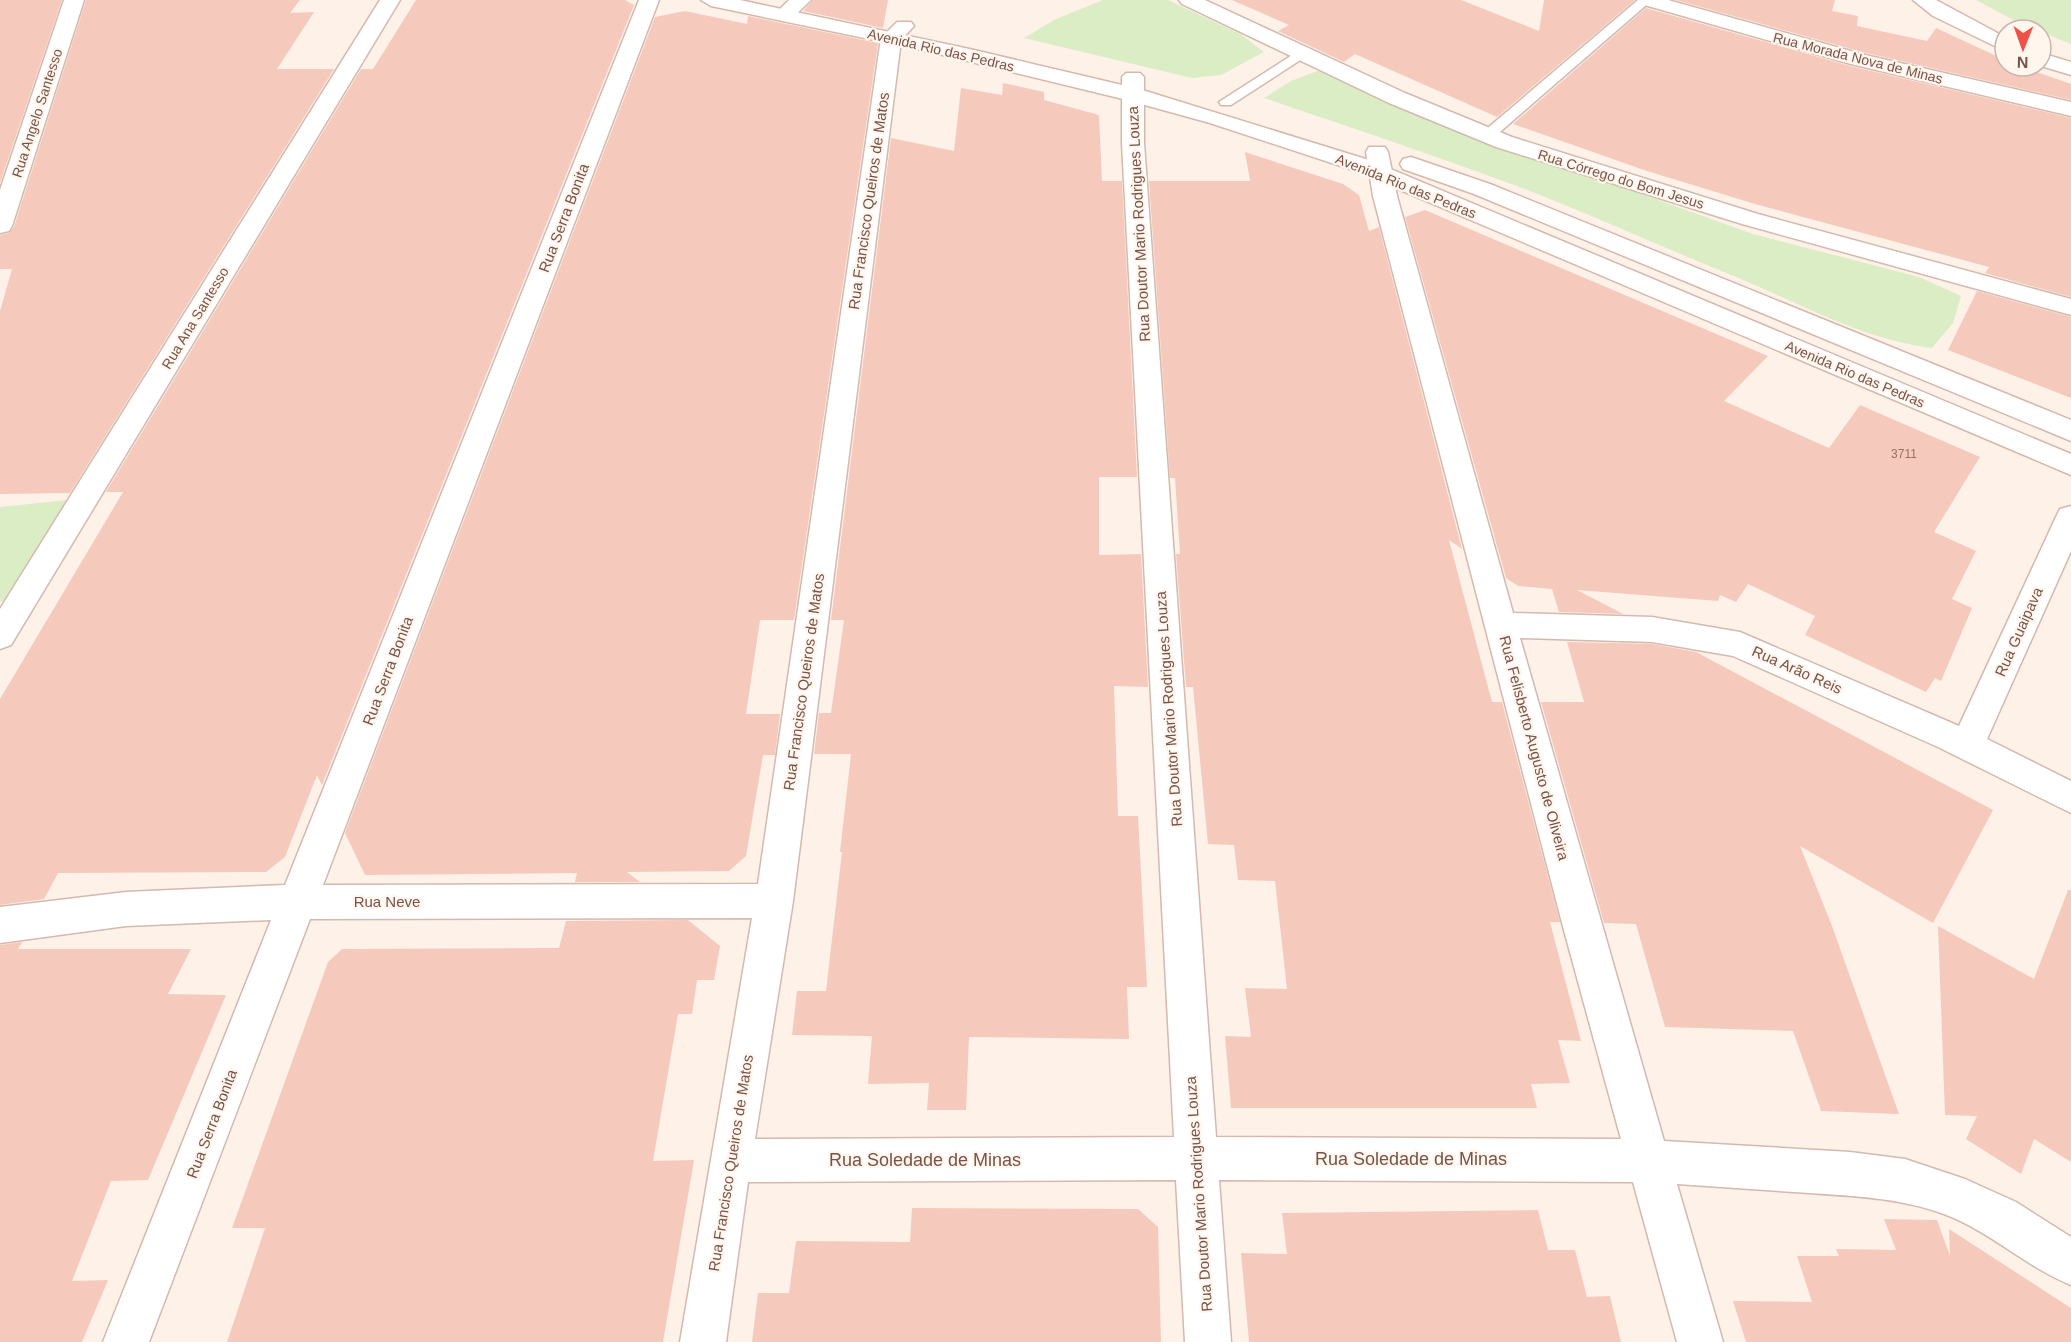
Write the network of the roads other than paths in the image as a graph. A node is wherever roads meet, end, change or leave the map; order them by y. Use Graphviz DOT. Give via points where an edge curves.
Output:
graph roads {
  1 [pos="74,0"];
  2 [pos="390,0"];
  3 [pos="648,0"];
  4 [pos="711,0"];
  5 [pos="1189,0"];
  6 [pos="1647,0"];
  7 [pos="1923,0"];
  8 [pos="791,4"];
  9 [pos="898,32"];
  10 [pos="1993,39"];
  11 [pos="1300,54"];
  12 [pos="2053,64"];
  13 [pos="2071,69"];
  14 [pos="1133,85"];
  15 [pos="1226,102"];
  16 [pos="2071,109"];
  17 [pos="1488,135"];
  18 [pos="1379,163"];
  19 [pos="0,226"];
  20 [pos="2071,307"];
  21 [pos="2071,431"];
  22 [pos="2071,465"];
  23 [pos="2071,517"];
  24 [pos="1501,626"];
  25 [pos="2,632"];
  26 [pos="1967,746"];
  27 [pos="2071,798"];
  28 [pos="774,901"];
  29 [pos="299,902"];
  30 [pos="0,925"];
  31 [pos="1197,1158"];
  32 [pos="730,1161"];
  33 [pos="1648,1161"];
  34 [pos="2071,1263"];
  35 [pos="126,1342"];
  36 [pos="703,1342"];
  37 [pos="1208,1342"];
  38 [pos="1700,1342"];
  1 -- 19 [label="street, Rua Angelo Santesso"];
  2 -- 25 [label="street, Rua Ana Santesso"];
  3 -- 29 [label="street, Rua Serra Bonita"];
  4 -- 8 [label="street, Avenida Rio das Pedras"];
  5 -- 11 [label="street, Rua Córrego do Bom Jesus"];
  6 -- 16 [label="street, Rua Morada Nova de Minas" via="1770,36"];
  6 -- 17 [label="lane"];
  7 -- 10 [label="street"];
  8 -- 9 [label="street, Avenida Rio das Pedras"];
  9 -- 14 [label="street, Avenida Rio das Pedras"];
  9 -- 28 [label="street, Rua Francisco Queiros de Matos"];
  11 -- 15 [label="lane"];
  11 -- 17 [label="street, Rua Córrego do Bom Jesus"];
  12 -- 13 [label="street"];
  14 -- 15 [label="street, Avenida Rio das Pedras"];
  14 -- 18 [label="street, Avenida Rio das Pedras" via="1239,125"];
  14 -- 31 [label="street, Rua Doutor Mario Rodrigues Louza"];
  15 -- 18 [label="street, Avenida Rio das Pedras"];
  17 -- 20 [label="street, Rua Córrego do Bom Jesus" via="1750,219"];
  18 -- 21 [label="street, Avenida Rio das Pedras" via="1482,189"];
  18 -- 22 [label="street, Avenida Rio das Pedras"];
  18 -- 24 [label="street, Rua Felisberto Augusto de Oliveira"];
  23 -- 26 [label="street, Rua Guaipava"];
  24 -- 26 [label="street, Rua Arão Reis" via="1657,629 1709,636 1740,645"];
  24 -- 33 [label="street, Rua Felisberto Augusto de Oliveira"];
  26 -- 27 [label="street, Rua Arão Reis"];
  28 -- 29 [label="street, Rua Neve"];
  28 -- 32 [label="street, Rua Francisco Queiros de Matos"];
  29 -- 30 [label="street, Rua Neve" via="126,909"];
  29 -- 35 [label="street, Rua Serra Bonita"];
  31 -- 32 [label="street, Rua Soledade de Minas"];
  31 -- 33 [label="street, Rua Soledade de Minas"];
  31 -- 37 [label="street, Rua Doutor Mario Rodrigues Louza"];
  32 -- 36 [label="street, Rua Francisco Queiros de Matos"];
  33 -- 34 [label="street, Rua Soledade de Minas" via="1905,1181 1950,1194 2000,1218"];
  33 -- 38 [label="street, Rua Felisberto Augusto de Oliveira"];
}
